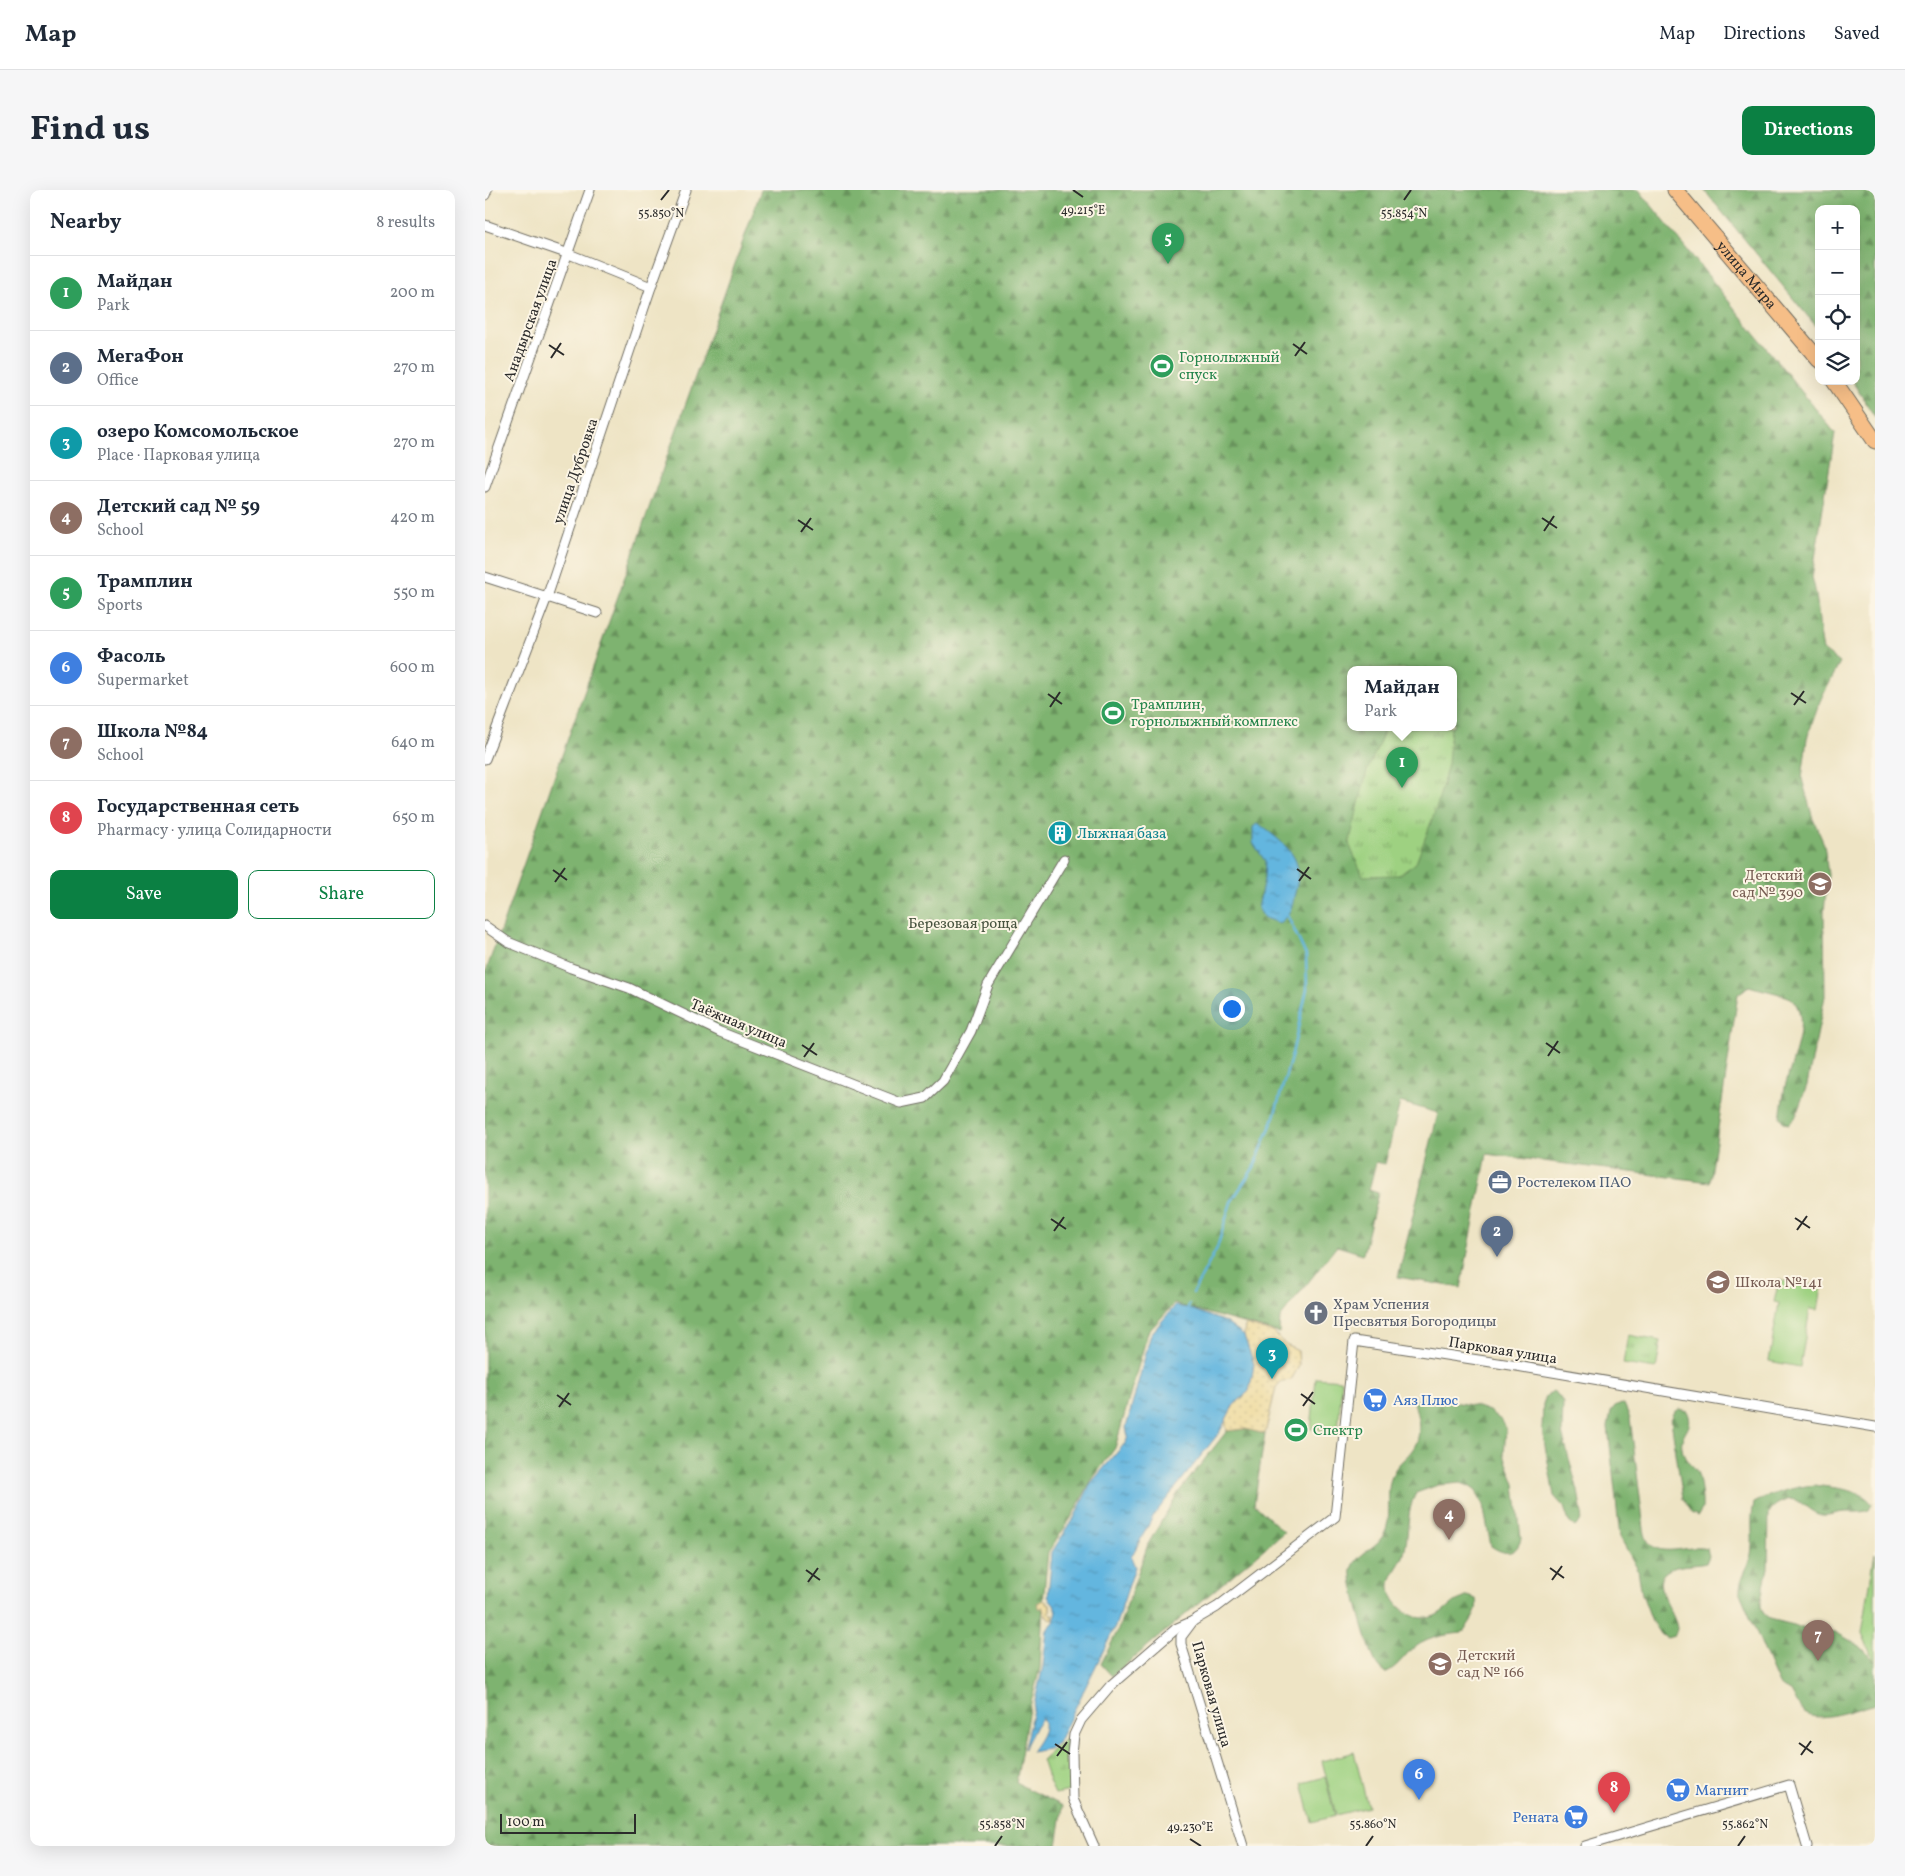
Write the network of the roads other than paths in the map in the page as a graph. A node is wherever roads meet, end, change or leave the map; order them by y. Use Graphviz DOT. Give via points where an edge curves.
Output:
graph roads {
  1 [pos="487,190"];
  2 [pos="590,190"];
  3 [pos="686,190"];
  4 [pos="1675,190"];
  5 [pos="485,195"];
  6 [pos="485,226"];
  7 [pos="569,254"];
  8 [pos="651,287"];
  9 [pos="1815,355"];
  10 [pos="1836,385"];
  11 [pos="1875,442"];
  12 [pos="485,487"];
  13 [pos="485,577"];
  14 [pos="547,598"];
  15 [pos="597,613"];
  16 [pos="485,759"];
  17 [pos="1064,859"];
  18 [pos="485,926"];
  19 [pos="1875,1427"];
  20 [pos="1193,1621"];
  21 [pos="1094,1846"];
  22 [pos="1243,1846"];
  23 [pos="1585,1846"];
  24 [pos="1807,1846"];
  1 -- 5 [label="street"];
  2 -- 7 [label="street, Анадырская улица"];
  3 -- 8 [label="street, улица Дубровка"];
  4 -- 9 [label="main road, улица Мира"];
  6 -- 7 [label="street"];
  7 -- 8 [label="street"];
  7 -- 12 [label="street, Анадырская улица"];
  8 -- 14 [label="street, улица Дубровка"];
  10 -- 11 [label="main road"];
  13 -- 14 [label="street"];
  14 -- 15 [label="street"];
  14 -- 16 [label="street, улица Дубровка"];
  17 -- 18 [label="street, Таёжная улица" via="988,985 971,1031 943,1081 925,1098 901,1103 720,1032 629,988 508,942"];
  19 -- 20 [label="street, Парковая улица" via="1354,1341 1335,1517 1217,1607"];
  20 -- 21 [label="street" via="1177,1628 1111,1685 1081,1720 1074,1736 1072,1753 1073,1799"];
  20 -- 22 [label="street, Парковая улица" via="1181,1642"];
  23 -- 24 [label="street" via="1789,1785"];
}
